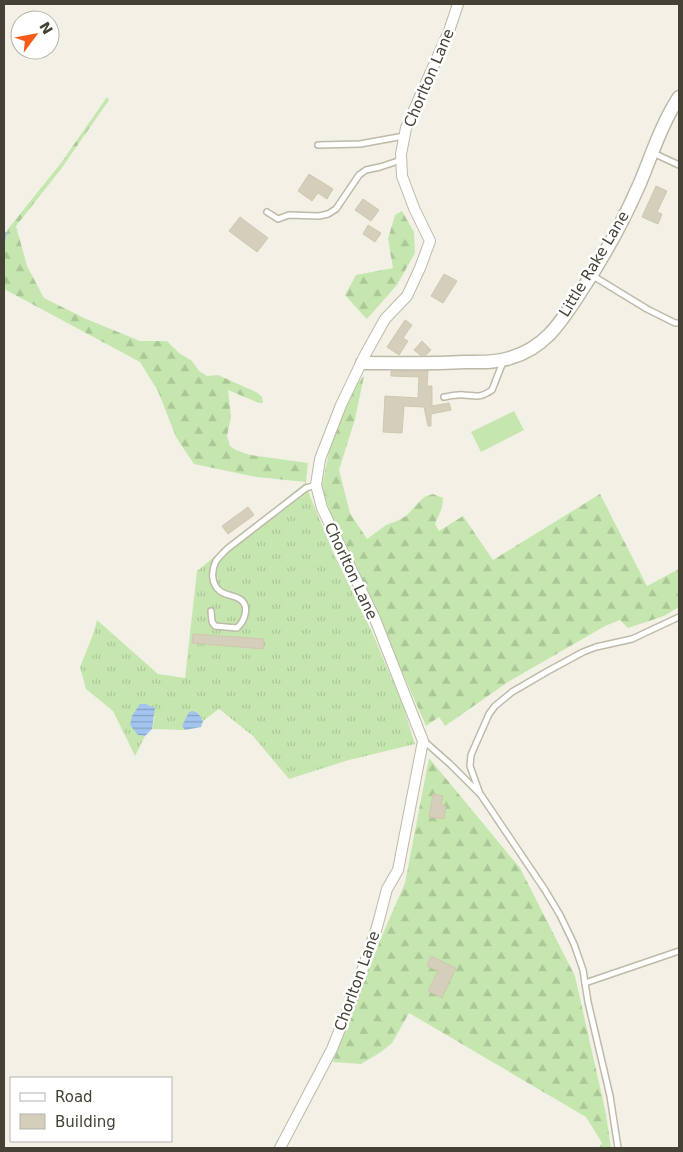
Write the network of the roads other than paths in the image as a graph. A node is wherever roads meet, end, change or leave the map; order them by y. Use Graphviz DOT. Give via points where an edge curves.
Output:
graph roads {
  1 [pos="458,4"];
  2 [pos="677,104"];
  3 [pos="405,136"];
  4 [pos="318,145"];
  5 [pos="652,153"];
  6 [pos="401,160"];
  7 [pos="679,165"];
  8 [pos="266,212"];
  9 [pos="591,275"];
  10 [pos="679,323"];
  11 [pos="504,359"];
  12 [pos="362,363"];
  13 [pos="444,397"];
  14 [pos="316,485"];
  15 [pos="210,611"];
  16 [pos="679,617"];
  17 [pos="424,741"];
  18 [pos="481,795"];
  19 [pos="679,950"];
  20 [pos="585,983"];
  21 [pos="280,1148"];
  22 [pos="618,1148"];
  1 -- 3 [label="street, Chorlton Lane"];
  2 -- 5 [label="street, Little Rake Lane"];
  3 -- 4 [label="lane" via="360,144"];
  3 -- 6 [label="street, Chorlton Lane"];
  5 -- 7 [label="lane"];
  5 -- 9 [label="street, Little Rake Lane" via="622,223"];
  6 -- 8 [label="lane" via="359,175 336,209 328,214 289,215 278,219"];
  6 -- 12 [label="street, Chorlton Lane" via="402,176 430,241 407,296 385,320"];
  9 -- 10 [label="lane" via="647,309 675,324"];
  9 -- 11 [label="street, Little Rake Lane" via="545,340 529,351"];
  11 -- 12 [label="street, Little Rake Lane" via="453,363"];
  11 -- 13 [label="lane" via="492,390 481,396"];
  12 -- 14 [label="street, Chorlton Lane" via="341,404 320,459"];
  14 -- 15 [label="lane" via="306,488 227,549 217,561 213,579 215,586 229,596 240,598 246,609 242,624 237,628 215,626"];
  14 -- 17 [label="street, Chorlton Lane" via="322,508 374,619"];
  16 -- 18 [label="lane" via="632,639 583,652 499,702 489,714 472,755 470,766"];
  17 -- 18 [label="lane"];
  17 -- 21 [label="street, Chorlton Lane" via="398,870 388,889 357,986 332,1049"];
  18 -- 20 [label="lane" via="560,915 574,944"];
  19 -- 20 [label="lane"];
  20 -- 22 [label="lane"];
}
